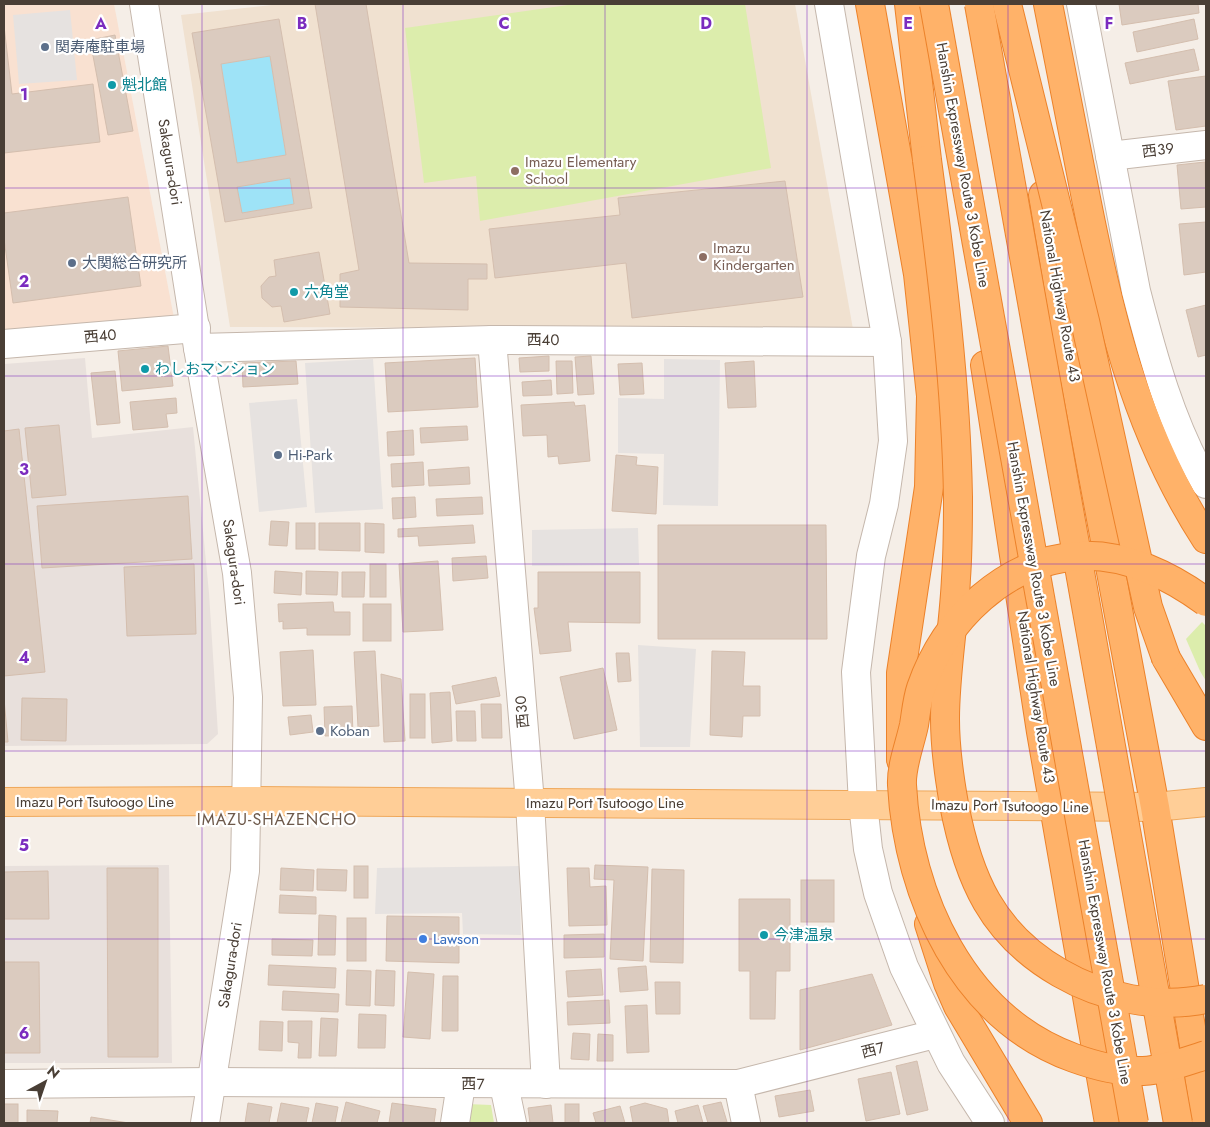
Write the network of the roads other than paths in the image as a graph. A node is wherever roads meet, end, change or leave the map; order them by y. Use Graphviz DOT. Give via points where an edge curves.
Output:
graph roads {
  1 [pos="144,4"];
  2 [pos="829,4"];
  3 [pos="870,4"];
  4 [pos="909,4"];
  5 [pos="926,4"];
  6 [pos="934,4"];
  7 [pos="979,4"];
  8 [pos="1007,4"];
  9 [pos="1013,4"];
  10 [pos="1048,4"];
  11 [pos="1081,4"];
  12 [pos="1206,145"];
  13 [pos="1110,156"];
  14 [pos="197,338"];
  15 [pos="492,340"];
  16 [pos="887,342"];
  17 [pos="4,344"];
  18 [pos="1206,484"];
  19 [pos="1206,538"];
  20 [pos="1206,602"];
  21 [pos="1206,726"];
  22 [pos="902,783"];
  23 [pos="248,801"];
  24 [pos="4,802"];
  25 [pos="1206,802"];
  26 [pos="530,803"];
  27 [pos="863,804"];
  28 [pos="1054,806"];
  29 [pos="1155,807"];
  30 [pos="912,853"];
  31 [pos="1206,999"];
  32 [pos="936,1034"];
  33 [pos="1206,1055"];
  34 [pos="211,1082"];
  35 [pos="4,1084"];
  36 [pos="461,1084"];
  37 [pos="504,1084"];
  38 [pos="546,1084"];
  39 [pos="738,1084"];
  40 [pos="1206,1119"];
  41 [pos="205,1123"];
  42 [pos="455,1123"];
  43 [pos="512,1123"];
  44 [pos="746,1123"];
  45 [pos="990,1123"];
  46 [pos="1028,1123"];
  47 [pos="1109,1123"];
  48 [pos="1134,1123"];
  49 [pos="1178,1123"];
  1 -- 14 [label="street, Sakagura-dori"];
  2 -- 16 [label="street"];
  3 -- 22 [label="highway, bridge" via="918,274 931,396 932,442 923,530 901,673"];
  4 -- 31 [label="highway, bridge" via="939,252 956,433 956,578 945,721 950,784 965,853 979,888 1000,922 1024,949 1050,968 1091,989 1118,997 1161,1002"];
  5 -- 28 [label="highway, National Highway Route 43"];
  6 -- 48 [label="highway, Hanshin Expressway Route 3 Kobe Line, bridge"];
  7 -- 49 [label="highway, bridge"];
  8 -- 21 [label="highway, bridge" via="1086,321 1148,607 1166,658"];
  9 -- 29 [label="highway, National Highway Route 43" via="1066,332"];
  10 -- 19 [label="highway" via="1098,261 1117,341 1165,464"];
  11 -- 13 [label="street"];
  12 -- 13 [label="street, 西３９"];
  13 -- 18 [label="street" via="1136,291 1158,372 1177,424"];
  14 -- 15 [label="street, 西４０"];
  14 -- 17 [label="street, 西４０"];
  14 -- 23 [label="street, Sakagura-dori" via="237,573 248,697"];
  15 -- 16 [label="street, 西４０"];
  15 -- 26 [label="street, 西３０"];
  16 -- 27 [label="street" via="893,441 884,504 871,556 856,672"];
  20 -- 22 [label="highway, bridge" via="1157,572 1106,558 1082,556 1056,560 1032,566 1010,577 963,614 932,662 921,690"];
  22 -- 30 [label="highway, bridge"];
  23 -- 24 [label="main road, Imazu Port Tsutoogo Line"];
  23 -- 26 [label="main road, Imazu Port Tsutoogo Line"];
  23 -- 34 [label="street, Sakagura-dori" via="245,871"];
  25 -- 29 [label="main road, Imazu Port Tsutoogo Line"];
  26 -- 27 [label="main road, Imazu Port Tsutoogo Line"];
  26 -- 38 [label="street, 西３０"];
  27 -- 28 [label="main road, Imazu Port Tsutoogo Line"];
  27 -- 32 [label="street" via="868,849 878,893 904,967"];
  28 -- 29 [label="main road, Imazu Port Tsutoogo Line"];
  28 -- 47 [label="highway, National Highway Route 43"];
  29 -- 40 [label="highway, National Highway Route 43"];
  30 -- 33 [label="highway, bridge" via="940,934 955,960 979,994 1032,1039 1075,1059 1118,1070 1145,1071"];
  30 -- 46 [label="highway, bridge" via="948,984 972,1031"];
  32 -- 39 [label="street, 西７"];
  32 -- 45 [label="street"];
  34 -- 35 [label="street, 西７"];
  34 -- 36 [label="street, 西７"];
  34 -- 41 [label="street, Sakagura-dori"];
  36 -- 37 [label="street, 西７"];
  36 -- 42 [label="street"];
  37 -- 38 [label="street, 西７"];
  37 -- 43 [label="street"];
  38 -- 39 [label="street, 西７"];
  39 -- 44 [label="street"];
}
